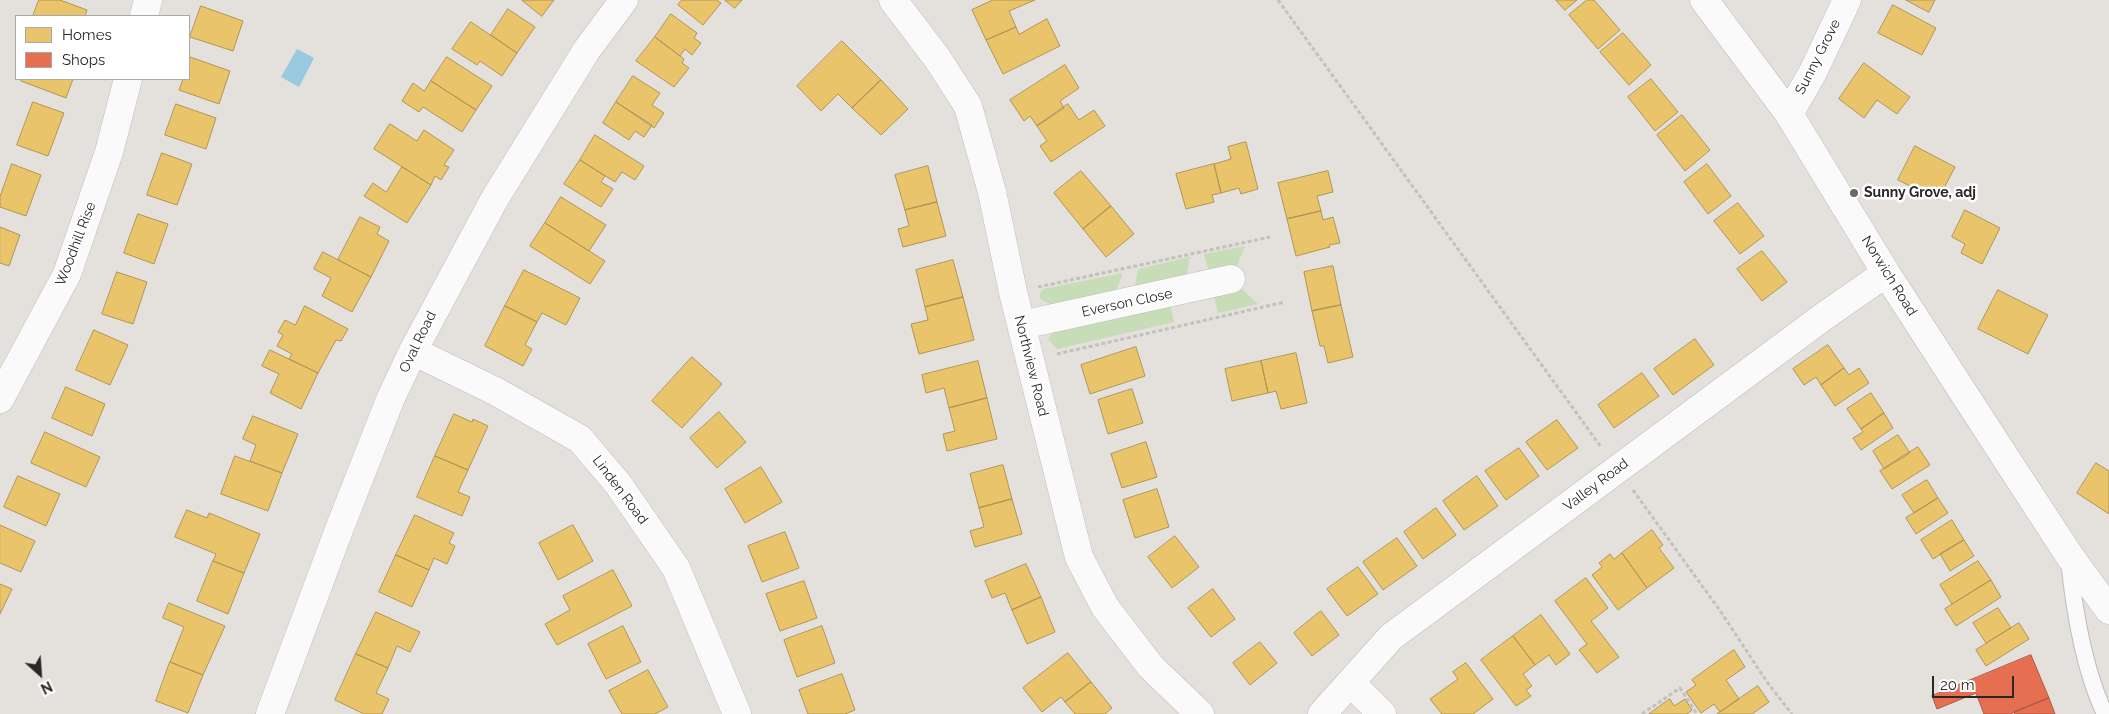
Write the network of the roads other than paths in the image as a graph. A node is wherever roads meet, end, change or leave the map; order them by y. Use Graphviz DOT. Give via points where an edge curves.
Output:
graph roads {
  1 [pos="148,0"];
  2 [pos="624,0"];
  3 [pos="893,0"];
  4 [pos="1704,0"];
  5 [pos="1847,0"];
  6 [pos="144,15"];
  7 [pos="128,80"];
  8 [pos="1789,114"];
  9 [pos="1886,273"];
  10 [pos="1231,279"];
  11 [pos="1022,325"];
  12 [pos="413,351"];
  13 [pos="0,399"];
  14 [pos="2069,555"];
  15 [pos="2109,610"];
  16 [pos="1350,683"];
  17 [pos="270,714"];
  18 [pos="737,714"];
  19 [pos="1200,714"];
  20 [pos="1322,714"];
  21 [pos="1382,714"];
  22 [pos="2104,714"];
  1 -- 6 [label="street"];
  2 -- 12 [label="street, Oval Road" via="586,51 494,200"];
  3 -- 11 [label="street, Northview Road" via="968,106 992,192"];
  4 -- 8 [label="street, Norwich Road"];
  5 -- 8 [label="street, Sunny Grove"];
  7 -- 13 [label="street, Woodhill Rise" via="110,152 67,274"];
  8 -- 9 [label="street, Norwich Road"];
  9 -- 14 [label="street, Norwich Road"];
  9 -- 16 [label="street, Valley Road" via="1823,316 1391,637"];
  10 -- 11 [label="street, Everson Close"];
  11 -- 19 [label="street, Northview Road" via="1079,557 1105,607 1145,659"];
  12 -- 17 [label="street, Oval Road" via="390,400"];
  12 -- 18 [label="street, Linden Road" via="495,391 580,439 618,484 676,568"];
  14 -- 15 [label="street, Norwich Road"];
  14 -- 22 [label="lane, Norwich Road" via="2073,599 2096,695"];
  16 -- 20 [label="street, Valley Road"];
  16 -- 21 [label="street"];
}
